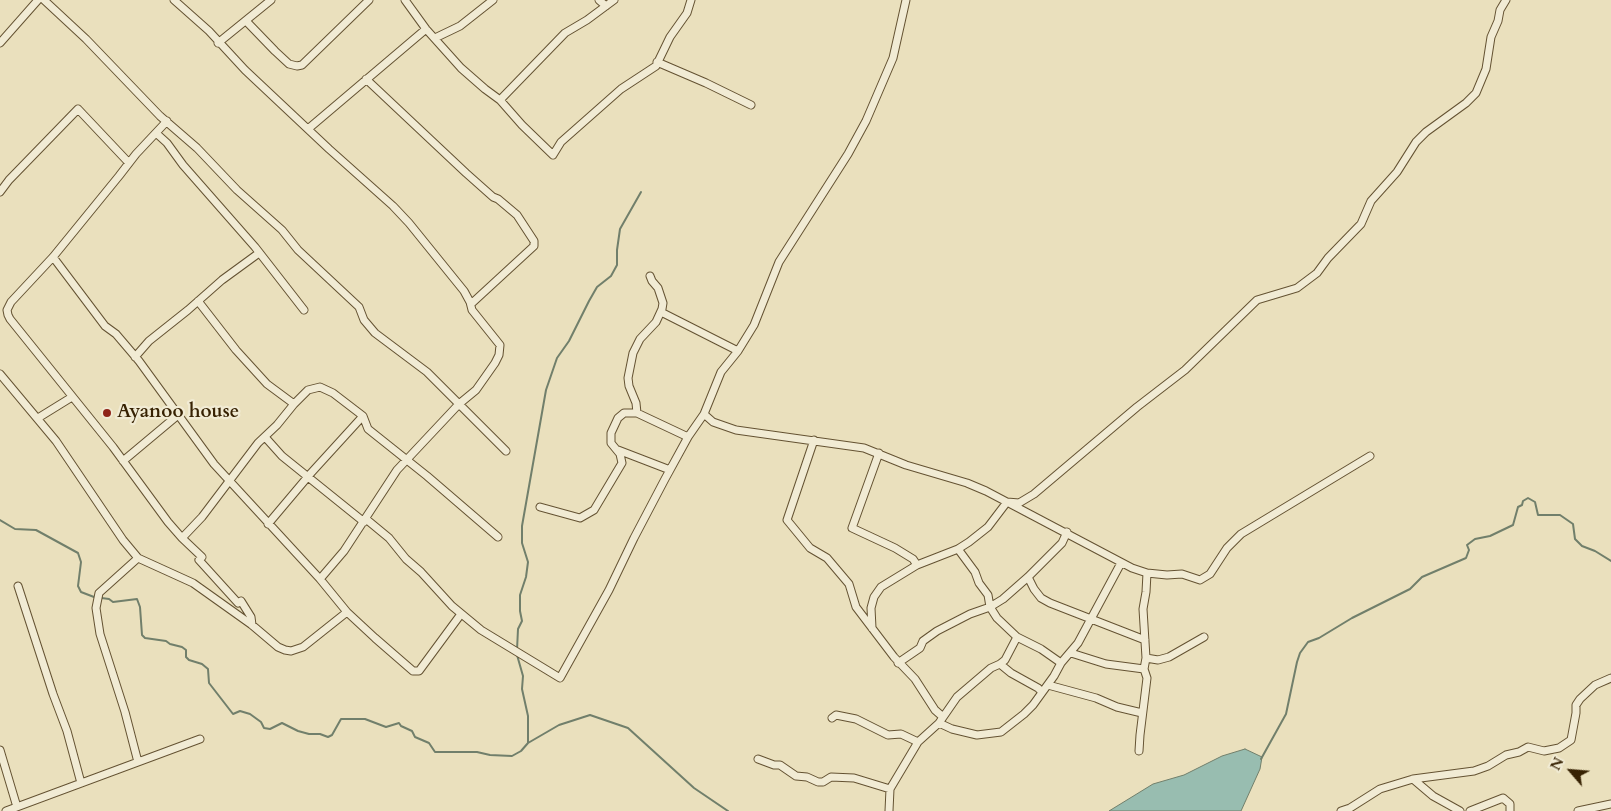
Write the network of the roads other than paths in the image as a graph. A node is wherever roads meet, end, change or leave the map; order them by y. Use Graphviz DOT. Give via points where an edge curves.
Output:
graph roads {
  1 [pos="38,0"];
  2 [pos="44,0"];
  3 [pos="174,0"];
  4 [pos="270,0"];
  5 [pos="369,0"];
  6 [pos="405,0"];
  7 [pos="493,0"];
  8 [pos="598,0"];
  9 [pos="614,0"];
  10 [pos="691,0"];
  11 [pos="906,0"];
  12 [pos="1506,0"];
  13 [pos="606,6"];
  14 [pos="246,21"];
  15 [pos="426,29"];
  16 [pos="435,38"];
  17 [pos="0,43"];
  18 [pos="218,43"];
  19 [pos="657,62"];
  20 [pos="366,79"];
  21 [pos="500,100"];
  22 [pos="751,106"];
  23 [pos="167,121"];
  24 [pos="308,129"];
  25 [pos="156,133"];
  26 [pos="129,163"];
  27 [pos="0,192"];
  28 [pos="259,253"];
  29 [pos="53,257"];
  30 [pos="650,276"];
  31 [pos="198,301"];
  32 [pos="471,304"];
  33 [pos="304,310"];
  34 [pos="661,312"];
  35 [pos="738,351"];
  36 [pos="135,357"];
  37 [pos="0,374"];
  38 [pos="72,397"];
  39 [pos="294,404"];
  40 [pos="459,404"];
  41 [pos="637,413"];
  42 [pos="704,414"];
  43 [pos="178,415"];
  44 [pos="363,416"];
  45 [pos="38,418"];
  46 [pos="264,437"];
  47 [pos="688,437"];
  48 [pos="814,440"];
  49 [pos="618,450"];
  50 [pos="506,451"];
  51 [pos="879,453"];
  52 [pos="1370,456"];
  53 [pos="407,459"];
  54 [pos="123,461"];
  55 [pos="670,470"];
  56 [pos="307,476"];
  57 [pos="229,482"];
  58 [pos="1007,502"];
  59 [pos="540,507"];
  60 [pos="365,521"];
  61 [pos="268,524"];
  62 [pos="1067,532"];
  63 [pos="498,537"];
  64 [pos="182,538"];
  65 [pos="958,549"];
  66 [pos="138,558"];
  67 [pos="1121,563"];
  68 [pos="917,565"];
  69 [pos="1147,572"];
  70 [pos="1028,577"];
  71 [pos="320,579"];
  72 [pos="18,586"];
  73 [pos="990,607"];
  74 [pos="347,612"];
  75 [pos="461,614"];
  76 [pos="1090,620"];
  77 [pos="252,625"];
  78 [pos="872,628"];
  79 [pos="1017,637"];
  80 [pos="1204,637"];
  81 [pos="1145,640"];
  82 [pos="1071,653"];
  83 [pos="1146,658"];
  84 [pos="898,662"];
  85 [pos="1061,663"];
  86 [pos="1000,664"];
  87 [pos="1144,669"];
  88 [pos="1611,678"];
  89 [pos="1048,685"];
  90 [pos="1042,692"];
  91 [pos="1142,713"];
  92 [pos="832,718"];
  93 [pos="941,720"];
  94 [pos="200,738"];
  95 [pos="918,742"];
  96 [pos="0,750"];
  97 [pos="1139,751"];
  98 [pos="758,759"];
  99 [pos="138,762"];
  100 [pos="1413,779"];
  101 [pos="81,784"];
  102 [pos="890,789"];
  103 [pos="1611,804"];
  104 [pos="17,807"];
  105 [pos="6,811"];
  106 [pos="888,811"];
  107 [pos="1341,811"];
  108 [pos="1460,811"];
  109 [pos="1470,811"];
  110 [pos="1510,811"];
  111 [pos="1578,811"];
  1 -- 17 [label="street"];
  2 -- 23 [label="street"];
  3 -- 18 [label="street"];
  4 -- 14 [label="street"];
  5 -- 14 [label="street" via="302,65 297,66 289,64"];
  6 -- 15 [label="street"];
  7 -- 16 [label="street" via="460,26"];
  8 -- 13 [label="street"];
  9 -- 13 [label="street"];
  10 -- 19 [label="street" via="687,13"];
  11 -- 35 [label="street" via="893,58 866,121 779,262 754,325"];
  12 -- 58 [label="street" via="1491,37 1486,69 1476,93 1416,142 1397,172 1371,201 1361,224 1317,273 1297,288 1258,300 1185,370 1040,489 1019,503"];
  13 -- 21 [label="street" via="565,33"];
  14 -- 18 [label="street"];
  15 -- 16 [label="street"];
  15 -- 20 [label="street"];
  16 -- 21 [label="street" via="485,90"];
  18 -- 24 [label="street"];
  19 -- 21 [label="street" via="561,142 553,155"];
  19 -- 22 [label="street"];
  20 -- 24 [label="street"];
  20 -- 32 [label="street" via="466,173 517,215 534,241 534,246"];
  23 -- 25 [label="street"];
  23 -- 40 [label="street" via="359,307 364,320 375,333 418,365"];
  24 -- 32 [label="street" via="409,224"];
  25 -- 26 [label="street"];
  25 -- 28 [label="street"];
  26 -- 27 [label="street" via="78,109"];
  26 -- 29 [label="street"];
  28 -- 31 [label="street"];
  28 -- 33 [label="street"];
  29 -- 36 [label="street" via="105,326"];
  29 -- 38 [label="street" via="7,310 10,319"];
  30 -- 34 [label="street" via="662,298"];
  31 -- 36 [label="street" via="149,341"];
  31 -- 39 [label="street" via="267,384"];
  32 -- 40 [label="street" via="476,316 498,342 500,351 476,390"];
  34 -- 35 [label="street"];
  34 -- 41 [label="street" via="633,353 628,378"];
  35 -- 42 [label="street" via="721,372"];
  36 -- 43 [label="street"];
  37 -- 45 [label="street"];
  38 -- 45 [label="street"];
  38 -- 54 [label="street"];
  39 -- 44 [label="street" via="308,390 320,387 333,392"];
  39 -- 46 [label="street"];
  40 -- 50 [label="street"];
  40 -- 53 [label="street"];
  41 -- 47 [label="street"];
  41 -- 49 [label="street" via="624,414 613,426 611,443"];
  42 -- 47 [label="street"];
  42 -- 48 [label="street" via="712,422 736,430"];
  43 -- 54 [label="street"];
  43 -- 57 [label="street"];
  44 -- 53 [label="street" via="368,429"];
  44 -- 56 [label="street"];
  45 -- 66 [label="street" via="122,540"];
  46 -- 56 [label="street"];
  46 -- 57 [label="street"];
  47 -- 55 [label="street"];
  48 -- 51 [label="street"];
  48 -- 78 [label="street" via="786,520 810,548 827,558 849,584 856,607"];
  49 -- 55 [label="street"];
  49 -- 59 [label="street" via="622,463 594,510 580,518"];
  51 -- 58 [label="street" via="906,465 967,483"];
  51 -- 68 [label="street" via="852,528 895,548"];
  52 -- 69 [label="street" via="1241,534 1210,574 1200,580 1182,574"];
  53 -- 60 [label="street" via="387,484"];
  53 -- 63 [label="street"];
  54 -- 64 [label="street"];
  55 -- 75 [label="street" via="560,678 481,630"];
  56 -- 60 [label="street"];
  56 -- 61 [label="street"];
  57 -- 61 [label="street"];
  57 -- 64 [label="street"];
  58 -- 62 [label="street"];
  58 -- 65 [label="street" via="988,527"];
  60 -- 71 [label="street"];
  60 -- 75 [label="street" via="388,538"];
  61 -- 71 [label="street"];
  62 -- 67 [label="street"];
  62 -- 70 [label="street" via="1062,543"];
  64 -- 77 [label="street" via="202,557 199,560 221,586 238,604 241,601"];
  65 -- 68 [label="street"];
  65 -- 73 [label="street" via="988,595"];
  66 -- 77 [label="street" via="192,583"];
  66 -- 99 [label="street" via="99,593 96,615"];
  67 -- 69 [label="street"];
  67 -- 76 [label="street"];
  68 -- 78 [label="street" via="881,587 874,597"];
  69 -- 81 [label="street" via="1143,609"];
  70 -- 73 [label="street"];
  70 -- 76 [label="street" via="1041,598"];
  71 -- 74 [label="street"];
  72 -- 101 [label="street" via="67,731"];
  73 -- 79 [label="street"];
  73 -- 84 [label="street" via="937,631 920,648"];
  74 -- 75 [label="street" via="414,671 425,666"];
  74 -- 77 [label="street" via="303,647 291,651 278,648"];
  76 -- 81 [label="street"];
  76 -- 82 [label="street"];
  78 -- 84 [label="street"];
  79 -- 85 [label="street"];
  79 -- 86 [label="street"];
  80 -- 83 [label="street" via="1169,657 1158,660"];
  81 -- 83 [label="street"];
  82 -- 85 [label="street"];
  82 -- 87 [label="street" via="1106,664"];
  83 -- 87 [label="street"];
  84 -- 93 [label="street" via="915,679"];
  85 -- 89 [label="street"];
  86 -- 90 [label="street"];
  86 -- 93 [label="street" via="957,697"];
  87 -- 91 [label="street" via="1148,678"];
  88 -- 100 [label="street" via="1595,685 1580,699 1576,705 1571,740 1559,748 1544,751 1528,747 1474,771"];
  89 -- 90 [label="street"];
  89 -- 91 [label="street"];
  90 -- 93 [label="street" via="1024,714 1001,732 976,735 952,729"];
  91 -- 97 [label="street"];
  92 -- 95 [label="street" via="836,715 856,719 888,735 901,734"];
  93 -- 95 [label="street"];
  94 -- 99 [label="street"];
  95 -- 102 [label="street"];
  96 -- 104 [label="street"];
  98 -- 102 [label="street" via="818,782 831,778 854,778"];
  99 -- 101 [label="street"];
  100 -- 107 [label="street" via="1380,789"];
  100 -- 108 [label="street" via="1433,796"];
  101 -- 104 [label="street"];
  102 -- 106 [label="street"];
  103 -- 111 [label="street"];
  104 -- 105 [label="street"];
  109 -- 110 [label="street" via="1503,798 1510,804"];
}
